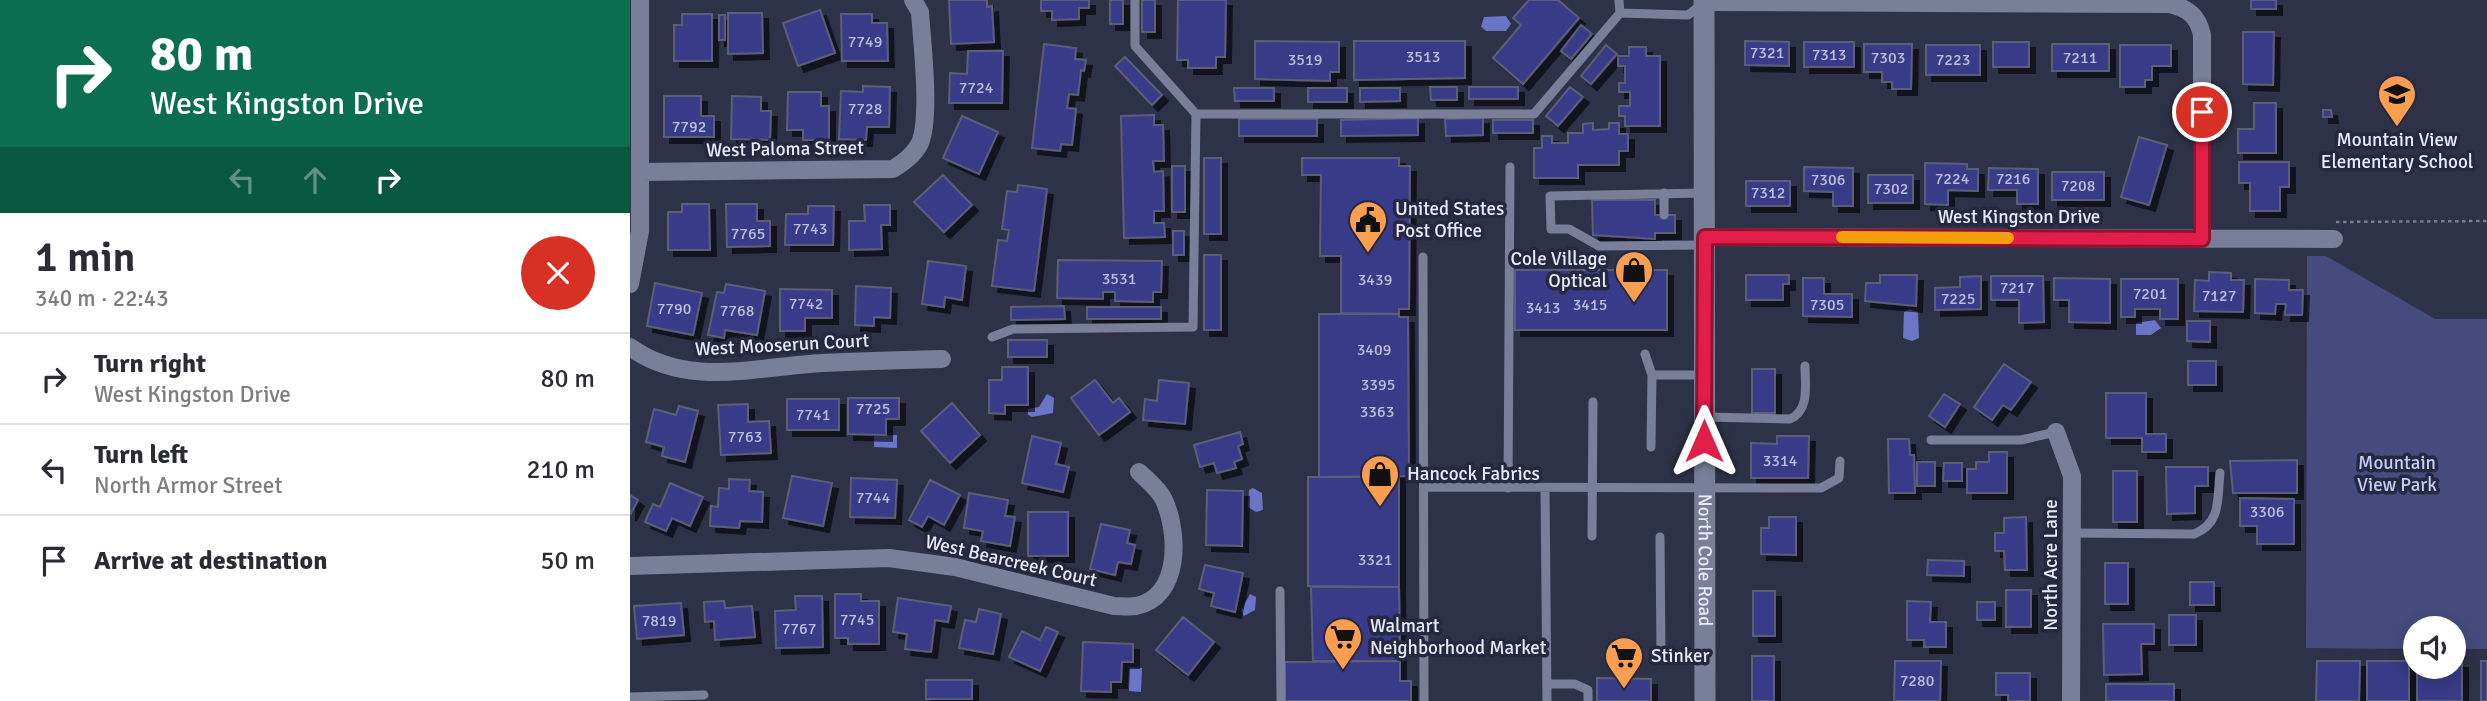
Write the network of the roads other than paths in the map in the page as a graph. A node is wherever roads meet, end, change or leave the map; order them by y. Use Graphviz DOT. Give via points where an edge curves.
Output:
graph roads {
  1 [pos="640,0"];
  2 [pos="913,0"];
  3 [pos="1135,0"];
  4 [pos="1619,0"];
  5 [pos="1703,1"];
  6 [pos="2054,2"];
  7 [pos="1620,13"];
  8 [pos="1196,114"];
  9 [pos="1510,167"];
  10 [pos="640,172"];
  11 [pos="1664,193"];
  12 [pos="1704,193"];
  13 [pos="1664,215"];
  14 [pos="1664,233"];
  15 [pos="2202,239"];
  16 [pos="2334,239"];
  17 [pos="1705,241"];
  18 [pos="1664,246"];
  19 [pos="1423,257"];
  20 [pos="630,284"];
  21 [pos="992,337"];
  22 [pos="630,347"];
  23 [pos="1645,354"];
  24 [pos="942,359"];
  25 [pos="1805,366"];
  26 [pos="1651,375"];
  27 [pos="1705,375"];
  28 [pos="1593,402"];
  29 [pos="1704,417"];
  30 [pos="2056,432"];
  31 [pos="1931,440"];
  32 [pos="1651,447"];
  33 [pos="1840,461"];
  34 [pos="1139,472"];
  35 [pos="2220,472"];
  36 [pos="1424,487"];
  37 [pos="1508,488"];
  38 [pos="1545,488"];
  39 [pos="1592,489"];
  40 [pos="1705,489"];
  41 [pos="2072,533"];
  42 [pos="1592,536"];
  43 [pos="1660,537"];
  44 [pos="630,566"];
  45 [pos="1280,592"];
  46 [pos="1661,658"];
  47 [pos="1547,684"];
  48 [pos="704,695"];
  49 [pos="630,697"];
  50 [pos="1280,701"];
  51 [pos="1424,701"];
  52 [pos="1547,701"];
  53 [pos="1588,701"];
  54 [pos="1705,701"];
  55 [pos="2071,701"];
  1 -- 10 [label="street"];
  2 -- 10 [label="street, West Paloma Street" via="920,12 923,124 919,143 909,158 893,169"];
  3 -- 8 [label="lane" via="1135,46"];
  4 -- 7 [label="lane"];
  5 -- 6 [label="street"];
  5 -- 7 [label="lane" via="1688,15"];
  5 -- 12 [label="main road, North Cole Road"];
  6 -- 15 [label="street" via="2169,4 2193,14 2202,35"];
  7 -- 8 [label="lane" via="1534,114"];
  8 -- 21 [label="lane" via="1193,327 1013,329"];
  9 -- 37 [label="lane"];
  10 -- 20 [label="street" via="639,249"];
  11 -- 12 [label="lane"];
  11 -- 13 [label="lane"];
  11 -- 18 [label="lane" via="1550,196 1551,229 1569,229 1599,246"];
  12 -- 17 [label="main road, North Cole Road"];
  14 -- 18 [label="lane"];
  15 -- 16 [label="street, West Kingston Drive"];
  15 -- 17 [label="street, West Kingston Drive"];
  17 -- 18 [label="lane"];
  17 -- 27 [label="main road, North Cole Road"];
  19 -- 36 [label="lane"];
  22 -- 24 [label="street, West Mooserun Court" via="666,366 703,373"];
  23 -- 26 [label="lane"];
  25 -- 29 [label="lane" via="1804,408 1799,415 1790,419"];
  26 -- 27 [label="lane"];
  26 -- 32 [label="lane"];
  27 -- 29 [label="main road, North Cole Road"];
  28 -- 39 [label="lane"];
  29 -- 40 [label="main road, North Cole Road"];
  30 -- 31 [label="lane" via="2021,440"];
  30 -- 41 [label="street, North Acre Lane" via="2072,476"];
  33 -- 40 [label="lane" via="1839,478 1821,488"];
  34 -- 44 [label="street, West Bearcreek Court" via="1163,497 1171,523 1173,559 1168,580 1155,597 1136,606 1114,606 955,567 889,558"];
  35 -- 41 [label="lane" via="2218,508 2205,530 2194,534"];
  36 -- 37 [label="lane"];
  36 -- 51 [label="lane"];
  37 -- 38 [label="lane"];
  38 -- 39 [label="lane"];
  38 -- 47 [label="lane"];
  39 -- 40 [label="lane"];
  39 -- 42 [label="lane"];
  40 -- 54 [label="main road, North Cole Road"];
  41 -- 55 [label="street, North Acre Lane"];
  43 -- 46 [label="lane"];
  45 -- 50 [label="lane"];
  47 -- 52 [label="lane"];
  47 -- 53 [label="lane" via="1583,687 1588,690"];
  48 -- 49 [label="lane"];
}
